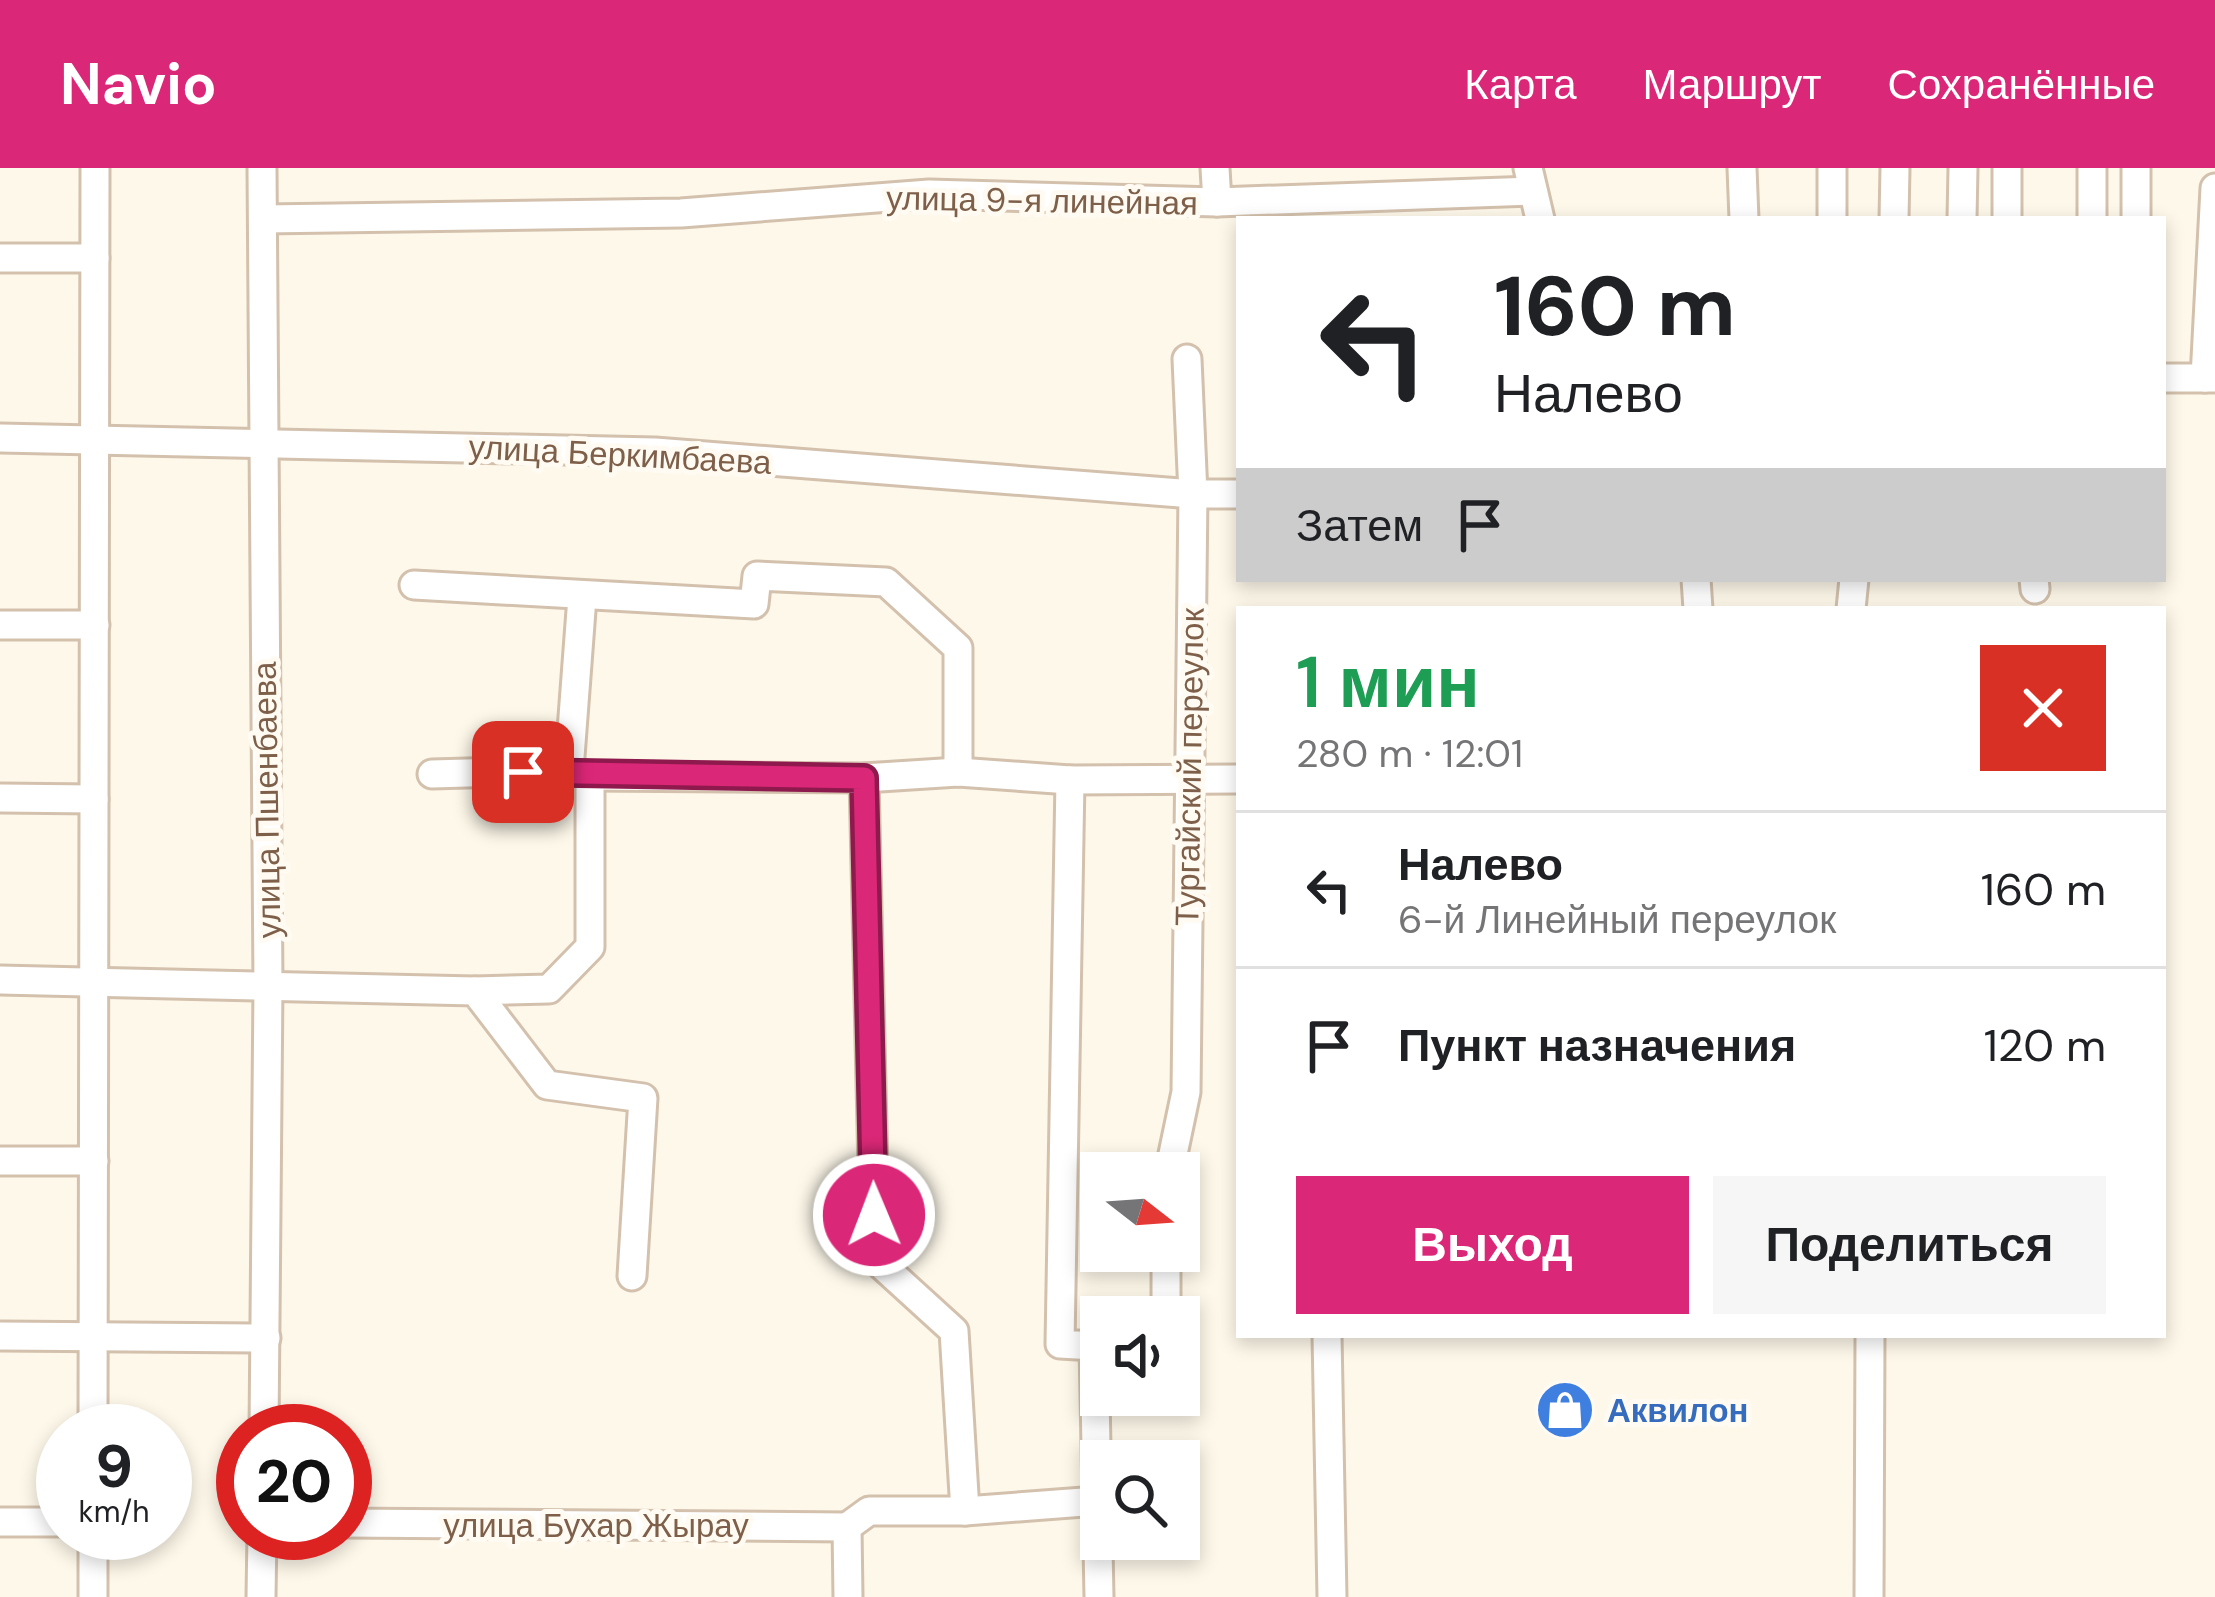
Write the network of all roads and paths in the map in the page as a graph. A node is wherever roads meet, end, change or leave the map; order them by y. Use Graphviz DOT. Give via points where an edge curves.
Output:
graph roads {
  1 [pos="95,168"];
  2 [pos="262,168"];
  3 [pos="1215,168"];
  4 [pos="1742,168"];
  5 [pos="1832,168"];
  6 [pos="1895,168"];
  7 [pos="1963,168"];
  8 [pos="2007,168"];
  9 [pos="2092,168"];
  10 [pos="2136,168"];
  11 [pos="1531,179"];
  12 [pos="2215,188"];
  13 [pos="1217,202"];
  14 [pos="1539,216"];
  15 [pos="1744,216"];
  16 [pos="1832,216"];
  17 [pos="1894,216"];
  18 [pos="1962,216"];
  19 [pos="2007,216"];
  20 [pos="2092,216"];
  21 [pos="2136,216"];
  22 [pos="264,219"];
  23 [pos="0,258"];
  24 [pos="95,258"];
  25 [pos="1187,359"];
  26 [pos="2166,378"];
  27 [pos="2210,378"];
  28 [pos="0,438"];
  29 [pos="95,438"];
  30 [pos="264,441"];
  31 [pos="1193,494"];
  32 [pos="1236,494"];
  33 [pos="414,585"];
  34 [pos="582,597"];
  35 [pos="0,626"];
  36 [pos="94,626"];
  37 [pos="958,772"];
  38 [pos="579,773"];
  39 [pos="432,774"];
  40 [pos="864,778"];
  41 [pos="1236,779"];
  42 [pos="1070,780"];
  43 [pos="1187,780"];
  44 [pos="0,798"];
  45 [pos="94,799"];
  46 [pos="0,980"];
  47 [pos="94,981"];
  48 [pos="268,986"];
  49 [pos="475,991"];
  50 [pos="1173,1152"];
  51 [pos="0,1161"];
  52 [pos="94,1161"];
  53 [pos="632,1276"];
  54 [pos="0,1336"];
  55 [pos="94,1337"];
  56 [pos="266,1338"];
  57 [pos="1327,1338"];
  58 [pos="1870,1338"];
  59 [pos="1080,1345"];
  60 [pos="93,1404"];
  61 [pos="265,1404"];
  62 [pos="1080,1502"];
  63 [pos="964,1510"];
  64 [pos="0,1522"];
  65 [pos="36,1522"];
  66 [pos="372,1523"];
  67 [pos="848,1527"];
  68 [pos="93,1560"];
  69 [pos="262,1560"];
  70 [pos="1098,1560"];
  71 [pos="93,1597"];
  72 [pos="262,1597"];
  73 [pos="848,1597"];
  74 [pos="1099,1597"];
  75 [pos="1332,1597"];
  76 [pos="1869,1597"];
  1 -- 24 [label="street"];
  2 -- 22 [label="street, улица Пшенбаева"];
  3 -- 13 [label="street"];
  4 -- 15 [label="street"];
  5 -- 16 [label="street"];
  6 -- 17 [label="street"];
  7 -- 18 [label="street"];
  8 -- 19 [label="street"];
  9 -- 20 [label="street"];
  10 -- 21 [label="street"];
  11 -- 13 [label="street, улица 9-я линейная"];
  11 -- 14 [label="street"];
  12 -- 27 [label="street"];
  13 -- 22 [label="street, улица 9-я линейная" via="929,194 681,213"];
  22 -- 30 [label="street, улица Пшенбаева"];
  23 -- 24 [label="street"];
  24 -- 29 [label="street"];
  25 -- 31 [label="street, Тургайский переулок"];
  26 -- 27 [label="street"];
  28 -- 29 [label="street, улица Беркимбаева"];
  29 -- 30 [label="street, улица Беркимбаева"];
  29 -- 36 [label="street"];
  30 -- 31 [label="street, улица Беркимбаева" via="655,452"];
  30 -- 48 [label="street, улица Пшенбаева"];
  31 -- 32 [label="street, улица Беркимбаева"];
  31 -- 43 [label="street, Тургайский переулок"];
  33 -- 34 [label="street"];
  34 -- 37 [label="street" via="754,604 757,576 886,582 958,648"];
  34 -- 38 [label="street"];
  35 -- 36 [label="street"];
  36 -- 45 [label="street"];
  37 -- 40 [label="street"];
  37 -- 42 [label="street"];
  38 -- 39 [label="street"];
  38 -- 40 [label="street"];
  38 -- 49 [label="street" via="590,946 549,989"];
  40 -- 63 [label="street" via="875,1259 954,1331"];
  41 -- 43 [label="street"];
  42 -- 43 [label="street"];
  42 -- 59 [label="street" via="1060,1344"];
  43 -- 50 [label="street, Тургайский переулок" via="1186,1092"];
  44 -- 45 [label="street"];
  45 -- 47 [label="street"];
  46 -- 47 [label="street"];
  47 -- 48 [label="street"];
  47 -- 52 [label="street"];
  48 -- 49 [label="street"];
  48 -- 56 [label="street, улица Пшенбаева"];
  49 -- 53 [label="street" via="547,1085 643,1098"];
  51 -- 52 [label="street"];
  52 -- 55 [label="street"];
  54 -- 55 [label="street"];
  55 -- 56 [label="street"];
  55 -- 60 [label="street"];
  56 -- 61 [label="street, улица Пшенбаева"];
  57 -- 75 [label="street"];
  58 -- 76 [label="street"];
  62 -- 63 [label="street, улица Бухар Жырау"];
  63 -- 67 [label="street, улица Бухар Жырау" via="869,1511"];
  64 -- 65 [label="street"];
  66 -- 67 [label="street, улица Бухар Жырау"];
  67 -- 73 [label="street"];
  68 -- 71 [label="street"];
  69 -- 72 [label="street"];
  70 -- 74 [label="street"];
}
